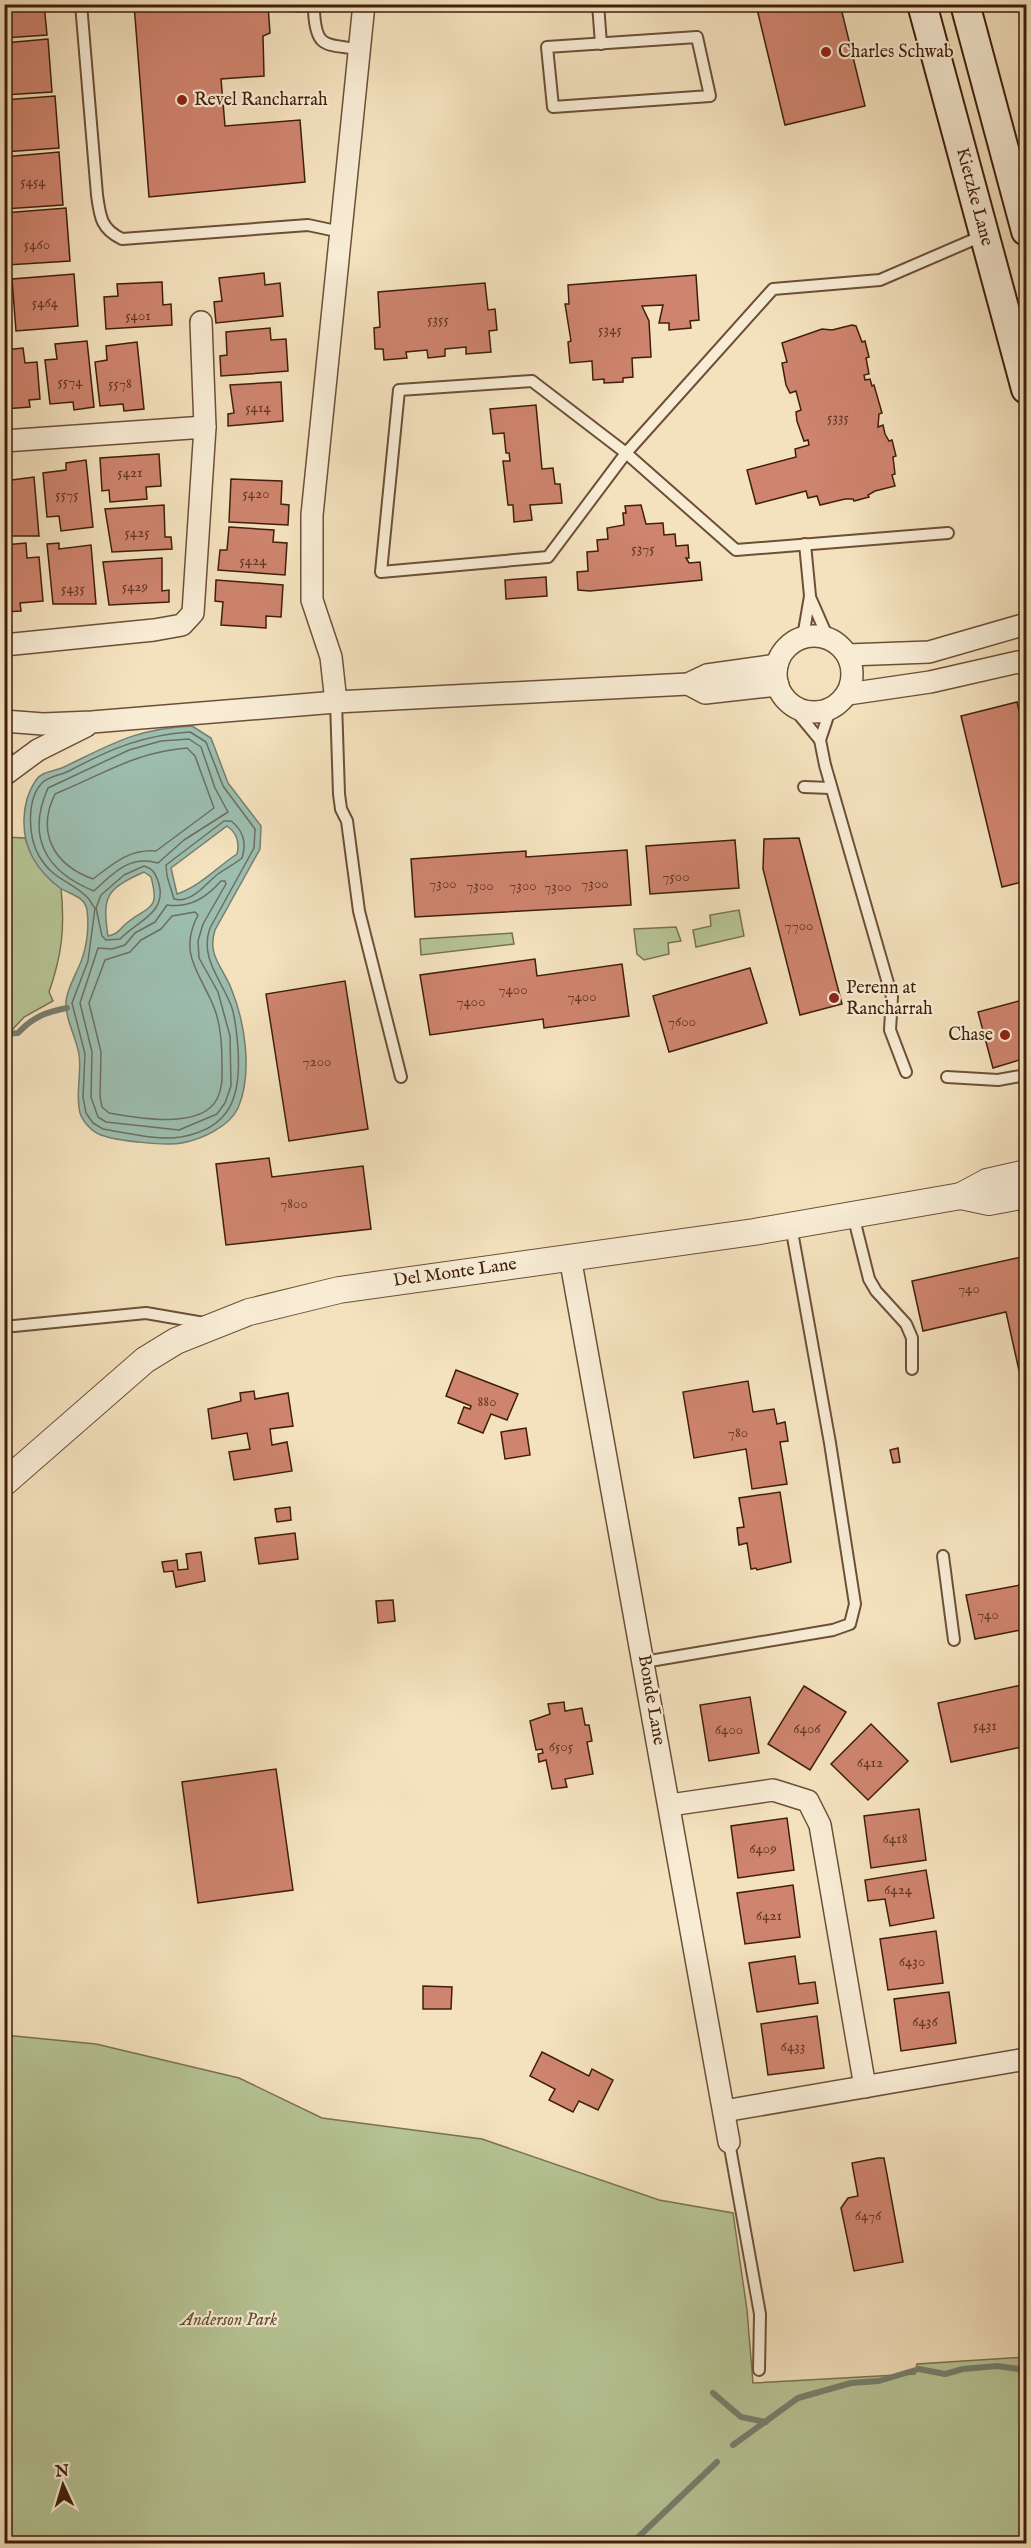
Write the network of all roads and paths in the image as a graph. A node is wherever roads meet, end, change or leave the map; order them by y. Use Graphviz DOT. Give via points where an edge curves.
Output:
graph roads {
  1 [pos="81,4"];
  2 [pos="364,4"];
  3 [pos="598,4"];
  4 [pos="922,4"];
  5 [pos="965,4"];
  6 [pos="314,11"];
  7 [pos="601,44"];
  8 [pos="361,50"];
  9 [pos="1026,231"];
  10 [pos="341,232"];
  11 [pos="985,235"];
  12 [pos="201,322"];
  13 [pos="1026,389"];
  14 [pos="205,427"];
  15 [pos="4,441"];
  16 [pos="626,453"];
  17 [pos="948,533"];
  18 [pos="806,544"];
  19 [pos="810,596"];
  20 [pos="1026,624"];
  21 [pos="803,637"];
  22 [pos="828,638"];
  23 [pos="4,645"];
  24 [pos="848,656"];
  25 [pos="1026,663"];
  26 [pos="778,675"];
  27 [pos="848,694"];
  28 [pos="336,702"];
  29 [pos="791,705"];
  30 [pos="831,707"];
  31 [pos="4,721"];
  32 [pos="92,723"];
  33 [pos="820,740"];
  34 [pos="4,775"];
  35 [pos="804,787"];
  36 [pos="830,788"];
  37 [pos="906,1072"];
  38 [pos="1026,1075"];
  39 [pos="401,1077"];
  40 [pos="947,1077"];
  41 [pos="1026,1173"];
  42 [pos="1026,1195"];
  43 [pos="962,1196"];
  44 [pos="853,1215"];
  45 [pos="791,1226"];
  46 [pos="570,1257"];
  47 [pos="212,1325"];
  48 [pos="4,1327"];
  49 [pos="912,1369"];
  50 [pos="4,1483"];
  51 [pos="943,1556"];
  52 [pos="954,1640"];
  53 [pos="644,1662"];
  54 [pos="670,1805"];
  55 [pos="1026,2059"];
  56 [pos="865,2087"];
  57 [pos="724,2111"];
  58 [pos="729,2142"];
  59 [pos="759,2370"];
  1 -- 10 [label="lane" via="96,195 101,224 110,233 122,239 308,225"];
  2 -- 8 [label="street"];
  3 -- 7 [label="lane"];
  4 -- 11 [label="main road, Kietzke Lane"];
  5 -- 9 [label="main road"];
  6 -- 8 [label="lane" via="315,34 323,43"];
  7 -- 7 [label="lane" via="697,37 710,96 553,107 547,47"];
  8 -- 10 [label="street"];
  10 -- 28 [label="street" via="312,515 312,600 331,657"];
  11 -- 13 [label="main road, Kietzke Lane"];
  11 -- 16 [label="lane" via="880,280 773,289"];
  12 -- 14 [label="street"];
  14 -- 15 [label="street"];
  14 -- 23 [label="street" via="193,613 182,625"];
  16 -- 16 [label="lane" via="532,381 399,390 381,572 548,557"];
  16 -- 18 [label="lane" via="736,550"];
  17 -- 18 [label="lane"];
  18 -- 19 [label="lane"];
  19 -- 21 [label="lane"];
  19 -- 22 [label="lane"];
  20 -- 24 [label="street" via="929,652"];
  21 -- 22 [label="street"];
  21 -- 26 [label="street" via="784,651"];
  22 -- 24 [label="street"];
  24 -- 27 [label="street" via="852,675"];
  25 -- 27 [label="street"];
  26 -- 28 [label="street" via="705,693 688,684"];
  26 -- 29 [label="street"];
  27 -- 30 [label="street"];
  28 -- 32 [label="street"];
  28 -- 39 [label="lane" via="341,809 347,820 359,911"];
  29 -- 30 [label="street" via="814,712"];
  29 -- 33 [label="lane"];
  30 -- 33 [label="lane"];
  31 -- 32 [label="street"];
  32 -- 34 [label="street" via="38,750"];
  33 -- 36 [label="lane"];
  35 -- 36 [label="lane"];
  36 -- 37 [label="lane" via="892,998 890,1030"];
  38 -- 40 [label="lane" via="998,1080"];
  41 -- 43 [label="street, Del Monte Lane" via="987,1182"];
  42 -- 43 [label="street, Del Monte Lane" via="989,1202"];
  43 -- 44 [label="street, Del Monte Lane"];
  44 -- 45 [label="street, Del Monte Lane"];
  44 -- 49 [label="lane" via="869,1279 876,1292 893,1306 912,1338"];
  45 -- 46 [label="street, Del Monte Lane"];
  45 -- 53 [label="lane" via="830,1443 854,1614 850,1624 833,1630"];
  46 -- 47 [label="street, Del Monte Lane" via="339,1290 289,1300"];
  46 -- 53 [label="street, Bonde Lane"];
  47 -- 48 [label="lane" via="146,1313"];
  47 -- 50 [label="street, Del Monte Lane" via="146,1360"];
  51 -- 52 [label="lane"];
  53 -- 54 [label="street, Bonde Lane"];
  54 -- 56 [label="street" via="773,1790 808,1801 820,1825"];
  54 -- 57 [label="street, Bonde Lane"];
  55 -- 56 [label="street"];
  56 -- 57 [label="street"];
  57 -- 58 [label="street, Bonde Lane"];
  58 -- 59 [label="lane" via="760,2314"];
}
